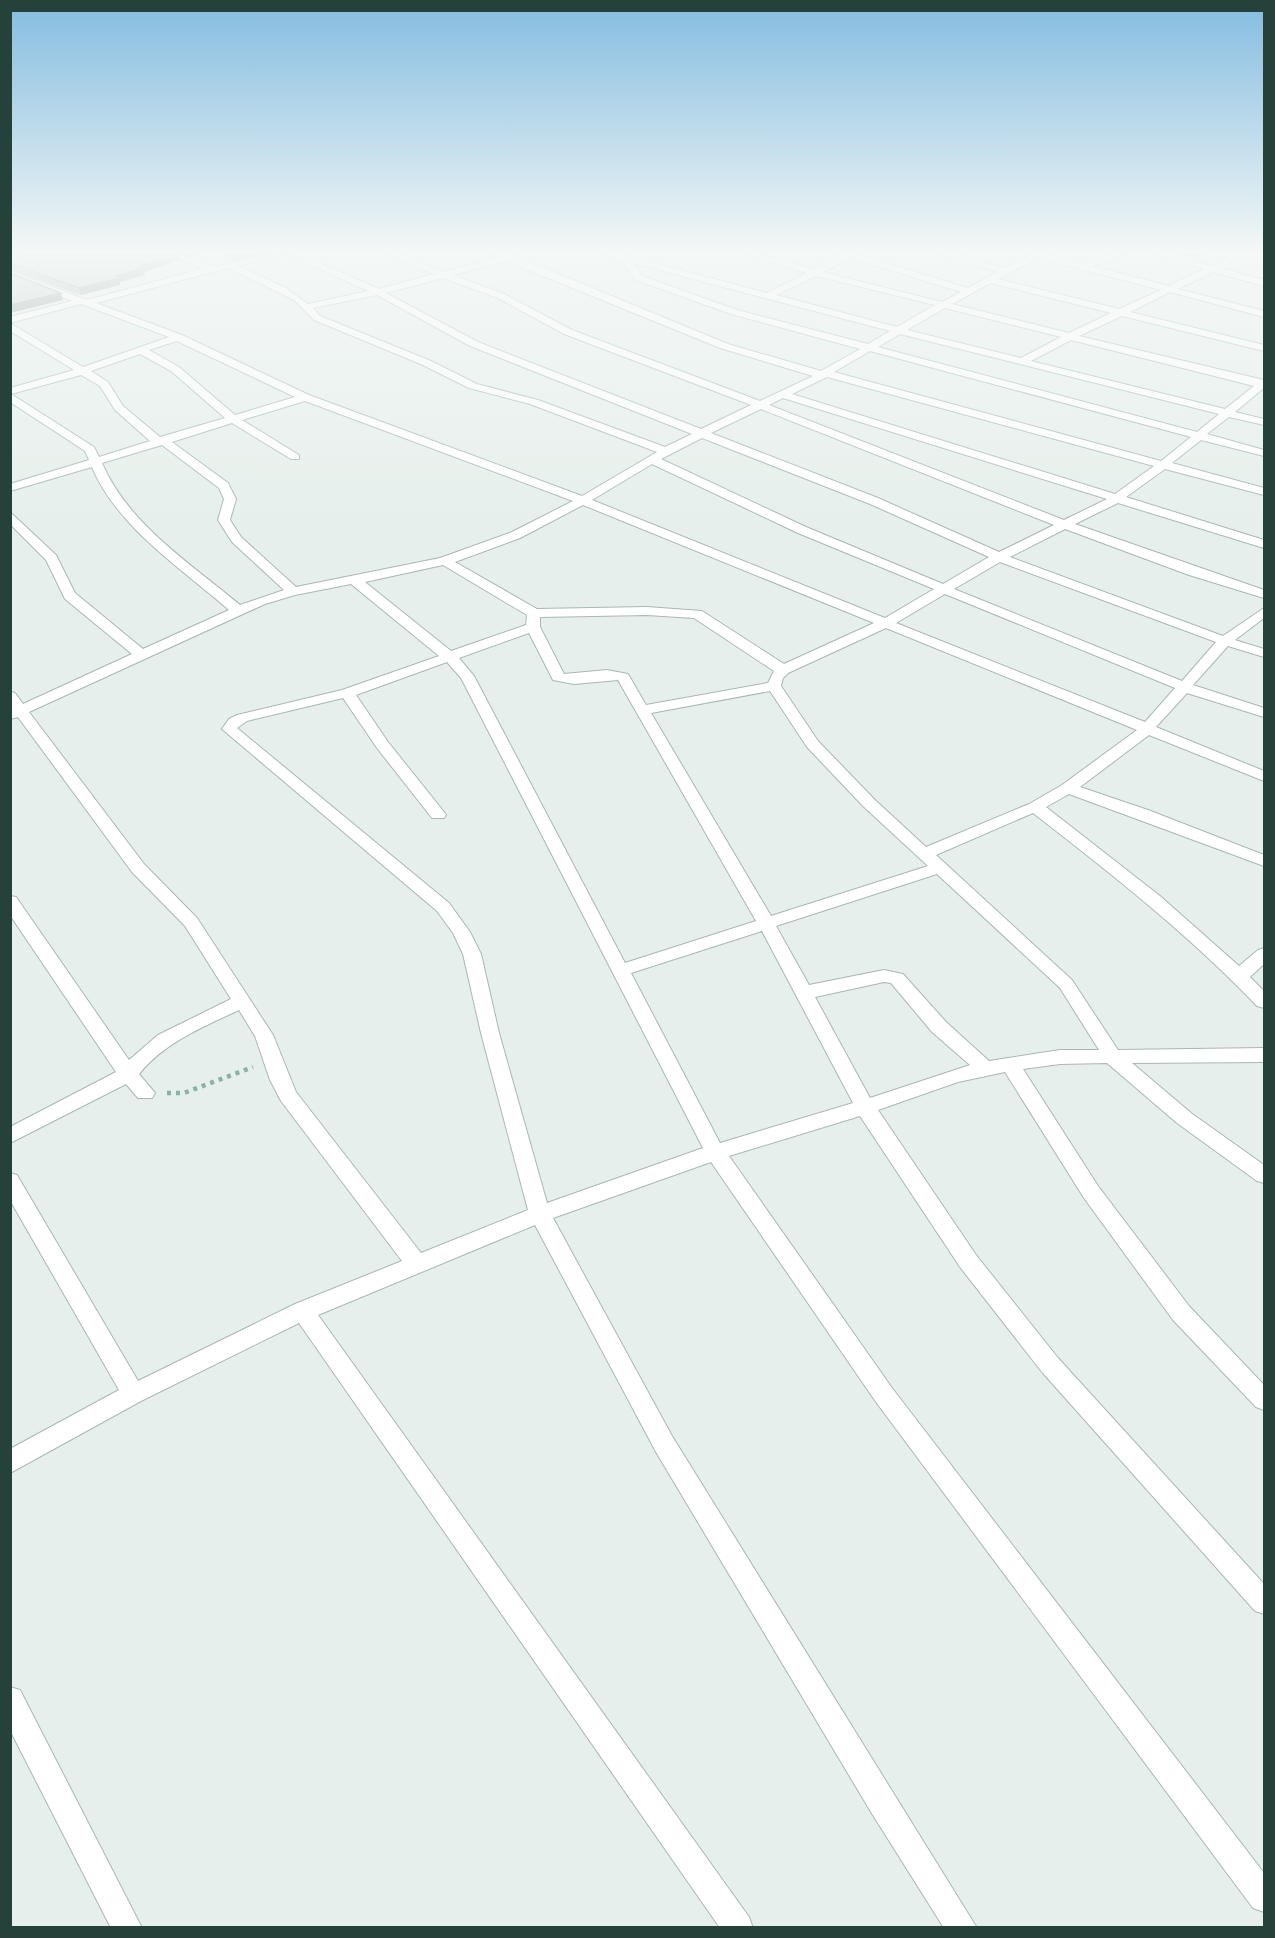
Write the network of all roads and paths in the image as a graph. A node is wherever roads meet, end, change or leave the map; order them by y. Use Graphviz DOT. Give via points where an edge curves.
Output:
graph roads {
  1 [pos="41,344"];
  2 [pos="159,344"];
  3 [pos="194,344"];
  4 [pos="380,344"];
  5 [pos="475,344"];
  6 [pos="601,344"];
  7 [pos="720,344"];
  8 [pos="860,344"];
  9 [pos="875,344"];
  10 [pos="955,344"];
  11 [pos="1052,344"];
  12 [pos="1107,344"];
  13 [pos="870,347"];
  14 [pos="143,351"];
  15 [pos="1023,361"];
  16 [pos="85,370"];
  17 [pos="824,374"];
  18 [pos="1264,384"];
  19 [pos="10,391"];
  20 [pos="784,395"];
  21 [pos="10,397"];
  22 [pos="305,397"];
  23 [pos="760,405"];
  24 [pos="1227,413"];
  25 [pos="233,419"];
  26 [pos="1264,422"];
  27 [pos="702,434"];
  28 [pos="1197,435"];
  29 [pos="160,441"];
  30 [pos="666,451"];
  31 [pos="1264,453"];
  32 [pos="295,457"];
  33 [pos="96,460"];
  34 [pos="653,460"];
  35 [pos="1164,464"];
  36 [pos="10,488"];
  37 [pos="1264,492"];
  38 [pos="1116,499"];
  39 [pos="583,501"];
  40 [pos="10,516"];
  41 [pos="1064,525"];
  42 [pos="1264,544"];
  43 [pos="999,556"];
  44 [pos="445,561"];
  45 [pos="354,580"];
  46 [pos="944,589"];
  47 [pos="293,591"];
  48 [pos="1264,594"];
  49 [pos="237,609"];
  50 [pos="1264,612"];
  51 [pos="533,620"];
  52 [pos="884,624"];
  53 [pos="1225,641"];
  54 [pos="1264,653"];
  55 [pos="142,655"];
  56 [pos="451,658"];
  57 [pos="783,670"];
  58 [pos="774,686"];
  59 [pos="1184,687"];
  60 [pos="348,693"];
  61 [pos="10,696"];
  62 [pos="640,710"];
  63 [pos="16,713"];
  64 [pos="1264,713"];
  65 [pos="1146,730"];
  66 [pos="1264,776"];
  67 [pos="1068,788"];
  68 [pos="1035,807"];
  69 [pos="438,815"];
  70 [pos="926,853"];
  71 [pos="1264,861"];
  72 [pos="939,868"];
  73 [pos="10,901"];
  74 [pos="766,923"];
  75 [pos="1264,954"];
  76 [pos="619,971"];
  77 [pos="1240,976"];
  78 [pos="802,993"];
  79 [pos="240,1002"];
  80 [pos="1264,1002"];
  81 [pos="1264,1055"];
  82 [pos="272,1056"];
  83 [pos="1113,1058"];
  84 [pos="1011,1066"];
  85 [pos="985,1068"];
  86 [pos="128,1074"];
  87 [pos="145,1093"];
  88 [pos="184,1093"];
  89 [pos="865,1107"];
  90 [pos="10,1136"];
  91 [pos="715,1152"];
  92 [pos="1264,1175"];
  93 [pos="10,1181"];
  94 [pos="540,1214"];
  95 [pos="418,1266"];
  96 [pos="303,1311"];
  97 [pos="133,1394"];
  98 [pos="1264,1400"];
  99 [pos="10,1462"];
  100 [pos="1264,1602"];
  101 [pos="10,1700"];
  102 [pos="1264,1897"];
  103 [pos="127,1928"];
  104 [pos="738,1928"];
  105 [pos="962,1928"];
  1 -- 16 [label="street"];
  2 -- 14 [label="street"];
  3 -- 22 [label="street"];
  4 -- 30 [label="street" via="473,386 534,402"];
  5 -- 27 [label="street"];
  6 -- 23 [label="street"];
  7 -- 17 [label="street"];
  8 -- 13 [label="street"];
  9 -- 13 [label="street"];
  10 -- 15 [label="street"];
  11 -- 15 [label="street"];
  12 -- 18 [label="street"];
  13 -- 17 [label="street"];
  13 -- 28 [label="street"];
  14 -- 16 [label="street"];
  14 -- 25 [label="street" via="175,369"];
  15 -- 24 [label="street"];
  16 -- 19 [label="street"];
  16 -- 29 [label="street" via="104,384 119,408"];
  17 -- 20 [label="street"];
  17 -- 35 [label="street"];
  18 -- 24 [label="street"];
  20 -- 23 [label="street"];
  20 -- 38 [label="street"];
  21 -- 33 [label="street" via="79,440"];
  22 -- 25 [label="street"];
  22 -- 39 [label="street"];
  23 -- 27 [label="street"];
  23 -- 41 [label="street"];
  24 -- 26 [label="street"];
  24 -- 28 [label="street"];
  25 -- 29 [label="street"];
  25 -- 32 [label="street"];
  27 -- 30 [label="street"];
  27 -- 43 [label="street" via="874,501"];
  28 -- 31 [label="street"];
  28 -- 35 [label="street"];
  29 -- 33 [label="street"];
  29 -- 47 [label="street" via="224,486 230,499 224,520 236,538"];
  30 -- 34 [label="street"];
  33 -- 36 [label="street"];
  33 -- 49 [label="street" via="106,488 136,523"];
  34 -- 39 [label="street"];
  34 -- 46 [label="street" via="802,530"];
  35 -- 37 [label="street"];
  35 -- 38 [label="street"];
  38 -- 41 [label="street"];
  38 -- 42 [label="street"];
  39 -- 44 [label="street" via="516,535"];
  39 -- 52 [label="street"];
  40 -- 55 [label="street" via="50,557 60,584 70,596"];
  41 -- 43 [label="street"];
  41 -- 48 [label="street"];
  43 -- 46 [label="street"];
  43 -- 53 [label="street"];
  44 -- 45 [label="street"];
  44 -- 51 [label="street"];
  45 -- 47 [label="street"];
  45 -- 56 [label="street"];
  46 -- 52 [label="street"];
  46 -- 59 [label="street"];
  47 -- 49 [label="street"];
  49 -- 55 [label="street"];
  50 -- 53 [label="street"];
  51 -- 56 [label="street"];
  51 -- 57 [label="street" via="647,611 697,614"];
  51 -- 62 [label="street" via="558,677 623,677"];
  52 -- 57 [label="street"];
  52 -- 65 [label="street"];
  53 -- 54 [label="street"];
  53 -- 59 [label="street"];
  55 -- 63 [label="street"];
  56 -- 60 [label="street"];
  56 -- 76 [label="street" via="467,676"];
  57 -- 58 [label="street"];
  58 -- 62 [label="street"];
  58 -- 70 [label="street" via="812,744 869,803"];
  59 -- 64 [label="street"];
  59 -- 65 [label="street"];
  60 -- 69 [label="street" via="382,745"];
  60 -- 94 [label="street" via="242,718 229,729 443,907 461,932 472,954"];
  61 -- 63 [label="street"];
  62 -- 74 [label="street"];
  63 -- 79 [label="street" via="138,868 191,922"];
  65 -- 66 [label="street"];
  65 -- 67 [label="street"];
  67 -- 68 [label="street"];
  67 -- 71 [label="street"];
  68 -- 70 [label="street"];
  68 -- 77 [label="street" via="1133,882"];
  70 -- 72 [label="street"];
  72 -- 74 [label="street"];
  72 -- 83 [label="street" via="1066,984"];
  73 -- 86 [label="street"];
  74 -- 76 [label="street"];
  74 -- 78 [label="street"];
  75 -- 77 [label="street"];
  76 -- 91 [label="street"];
  77 -- 80 [label="street"];
  78 -- 85 [label="street" via="884,976 897,978 939,1027"];
  78 -- 89 [label="street"];
  79 -- 82 [label="street" via="264,1035"];
  79 -- 86 [label="street" via="162,1041 138,1059"];
  81 -- 83 [label="street"];
  82 -- 88 [label="path" via="242,1073"];
  82 -- 95 [label="street" via="279,1080 299,1111"];
  83 -- 84 [label="street" via="1060,1057"];
  83 -- 92 [label="street" via="1184,1118"];
  84 -- 85 [label="street"];
  84 -- 98 [label="street" via="1091,1192 1181,1313"];
  85 -- 89 [label="street"];
  86 -- 87 [label="street"];
  86 -- 90 [label="street"];
  89 -- 91 [label="street"];
  89 -- 100 [label="street" via="968,1261 1050,1365"];
  91 -- 94 [label="street"];
  91 -- 102 [label="street" via="884,1395"];
  93 -- 97 [label="street"];
  94 -- 95 [label="street"];
  94 -- 105 [label="street" via="664,1444 874,1792"];
  95 -- 96 [label="street"];
  96 -- 97 [label="street"];
  96 -- 104 [label="street"];
  97 -- 99 [label="street"];
  101 -- 103 [label="street"];
}
